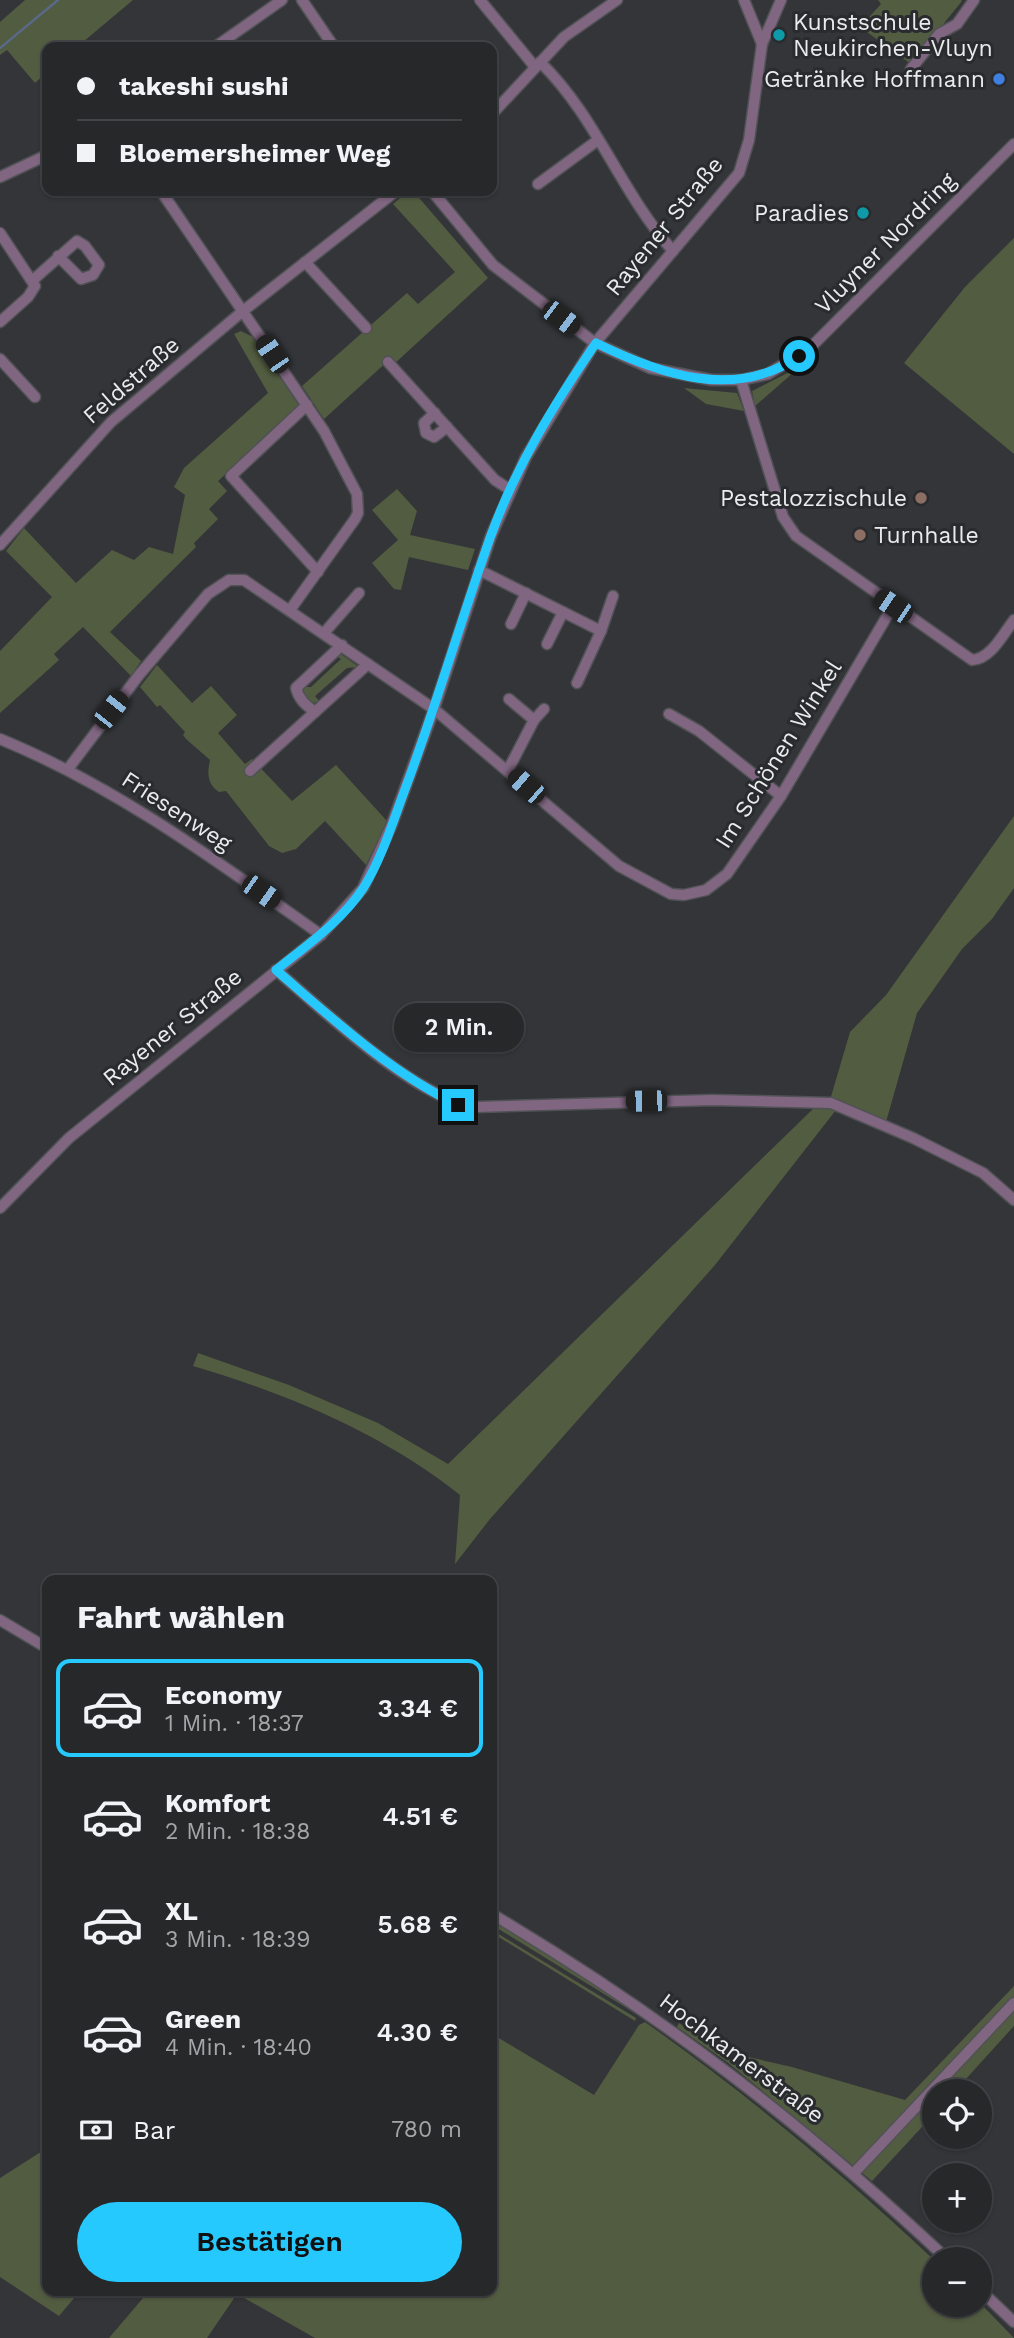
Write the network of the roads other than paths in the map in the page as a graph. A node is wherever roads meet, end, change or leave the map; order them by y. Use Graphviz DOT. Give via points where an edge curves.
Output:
graph roads {
  1 [pos="282,0"];
  2 [pos="302,0"];
  3 [pos="480,0"];
  4 [pos="617,0"];
  5 [pos="744,0"];
  6 [pos="781,0"];
  7 [pos="974,0"];
  8 [pos="222,42"];
  9 [pos="331,42"];
  10 [pos="762,44"];
  11 [pos="537,65"];
  12 [pos="911,69"];
  13 [pos="497,109"];
  14 [pos="598,140"];
  15 [pos="1014,144"];
  16 [pos="42,157"];
  17 [pos="0,177"];
  18 [pos="538,184"];
  19 [pos="164,196"];
  20 [pos="390,196"];
  21 [pos="436,196"];
  22 [pos="0,233"];
  23 [pos="673,251"];
  24 [pos="58,256"];
  25 [pos="305,262"];
  26 [pos="33,280"];
  27 [pos="243,311"];
  28 [pos="0,322"];
  29 [pos="366,328"];
  30 [pos="596,343"];
  31 [pos="0,359"];
  32 [pos="388,362"];
  33 [pos="741,380"];
  34 [pos="35,397"];
  35 [pos="307,405"];
  36 [pos="435,413"];
  37 [pos="447,427"];
  38 [pos="509,489"];
  39 [pos="0,545"];
  40 [pos="479,570"];
  41 [pos="318,572"];
  42 [pos="359,593"];
  43 [pos="526,593"];
  44 [pos="613,596"];
  45 [pos="893,606"];
  46 [pos="290,610"];
  47 [pos="563,612"];
  48 [pos="1014,620"];
  49 [pos="511,624"];
  50 [pos="601,631"];
  51 [pos="324,633"];
  52 [pos="547,644"];
  53 [pos="342,645"];
  54 [pos="369,664"];
  55 [pos="577,682"];
  56 [pos="509,699"];
  57 [pos="434,709"];
  58 [pos="544,709"];
  59 [pos="315,712"];
  60 [pos="669,714"];
  61 [pos="534,720"];
  62 [pos="0,739"];
  63 [pos="68,769"];
  64 [pos="508,770"];
  65 [pos="250,771"];
  66 [pos="781,796"];
  67 [pos="321,934"];
  68 [pos="276,970"];
  69 [pos="1014,1200"];
  70 [pos="0,1208"];
  71 [pos="0,1620"];
  72 [pos="42,1645"];
  73 [pos="497,1917"];
  74 [pos="1014,2003"];
  75 [pos="854,2173"];
  76 [pos="934,2247"];
  77 [pos="992,2301"];
  78 [pos="1014,2322"];
  1 -- 8 [label="street"];
  2 -- 9 [label="street"];
  3 -- 11 [label="street"];
  4 -- 11 [label="street" via="578,25"];
  5 -- 10 [label="street"];
  6 -- 10 [label="street"];
  7 -- 12 [label="street" via="957,24 939,34"];
  10 -- 23 [label="street, Rayener Straße" via="749,140 739,173"];
  11 -- 13 [label="street"];
  11 -- 14 [label="street" via="570,96"];
  14 -- 18 [label="street"];
  14 -- 23 [label="street"];
  15 -- 33 [label="street, Vluyner Nordring" via="811,347 768,374"];
  16 -- 17 [label="street"];
  19 -- 27 [label="street"];
  20 -- 25 [label="street, Feldstraße"];
  21 -- 30 [label="street, Vluyner Nordring" via="479,252"];
  22 -- 26 [label="street"];
  23 -- 30 [label="street, Rayener Straße"];
  24 -- 26 [label="street"];
  25 -- 27 [label="street, Feldstraße"];
  25 -- 29 [label="street"];
  26 -- 28 [label="street" via="32,293"];
  27 -- 35 [label="street"];
  27 -- 39 [label="street, Feldstraße" via="111,422"];
  30 -- 33 [label="street, Vluyner Nordring" via="650,368 712,380"];
  30 -- 38 [label="street, Rayener Straße"];
  31 -- 34 [label="street"];
  32 -- 36 [label="street"];
  33 -- 45 [label="street" via="783,517 796,536"];
  35 -- 41 [label="street" via="352,484 358,513"];
  35 -- 41 [label="street" via="231,476"];
  36 -- 37 [label="street"];
  36 -- 37 [label="street" via="424,423 426,433 433,437"];
  37 -- 38 [label="street" via="495,480"];
  38 -- 40 [label="street, Rayener Straße"];
  40 -- 43 [label="street"];
  40 -- 57 [label="street, Rayener Straße"];
  41 -- 46 [label="street"];
  42 -- 51 [label="street"];
  43 -- 47 [label="street"];
  43 -- 49 [label="street"];
  44 -- 50 [label="street"];
  45 -- 48 [label="street" via="972,660 988,654"];
  45 -- 66 [label="street, Im Schönen Winkel"];
  46 -- 51 [label="street, Im Schönen Winkel"];
  46 -- 63 [label="street, Im Schönen Winkel" via="244,580 229,580 208,594"];
  47 -- 50 [label="street"];
  47 -- 52 [label="street"];
  50 -- 55 [label="street"];
  51 -- 53 [label="street, Im Schönen Winkel"];
  53 -- 54 [label="street, Im Schönen Winkel"];
  53 -- 59 [label="street" via="296,688"];
  54 -- 57 [label="street, Im Schönen Winkel"];
  54 -- 59 [label="street"];
  56 -- 61 [label="street"];
  57 -- 64 [label="street, Im Schönen Winkel"];
  57 -- 67 [label="street, Rayener Straße" via="372,872 354,901"];
  58 -- 61 [label="street"];
  59 -- 65 [label="street"];
  60 -- 66 [label="street" via="699,731"];
  61 -- 64 [label="street"];
  62 -- 63 [label="street, Friesenweg"];
  63 -- 67 [label="street, Friesenweg" via="122,798"];
  64 -- 66 [label="street, Im Schönen Winkel" via="619,866 671,894 695,894 716,884"];
  67 -- 68 [label="street, Rayener Straße"];
  68 -- 69 [label="street" via="402,1071 458,1105 712,1100 831,1103 983,1173"];
  68 -- 70 [label="street, Rayener Straße" via="69,1138"];
  71 -- 72 [label="street"];
  73 -- 75 [label="street, Hochkamerstraße" via="693,2044"];
  74 -- 75 [label="street"];
  75 -- 76 [label="street, Hochkamerstraße"];
  77 -- 78 [label="street"];
}
